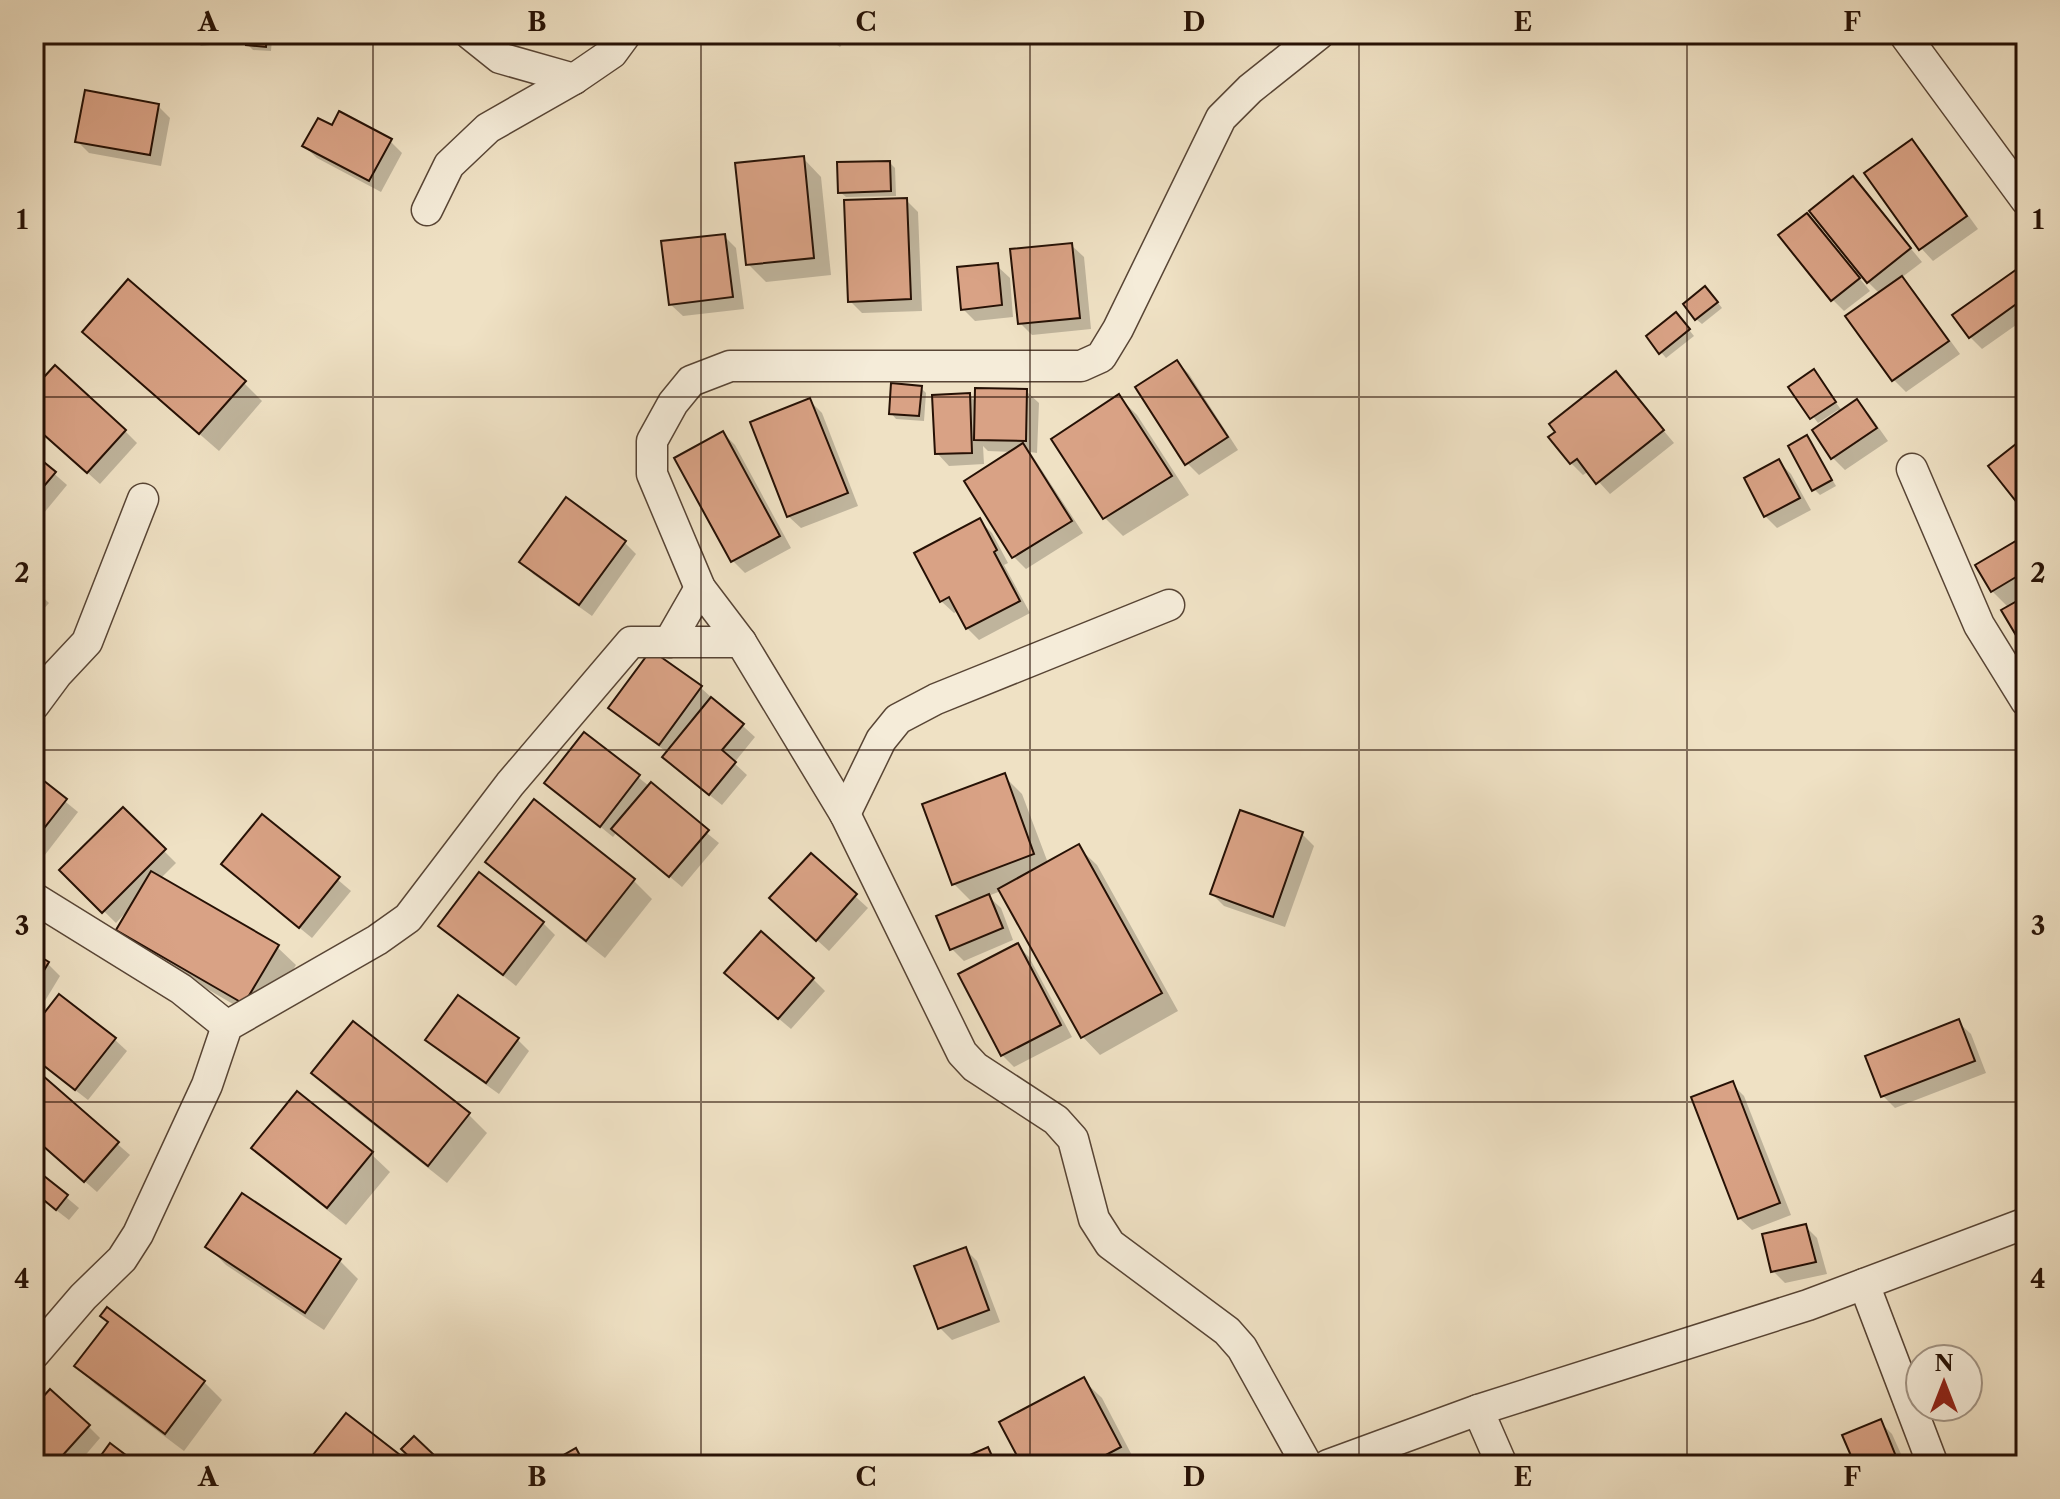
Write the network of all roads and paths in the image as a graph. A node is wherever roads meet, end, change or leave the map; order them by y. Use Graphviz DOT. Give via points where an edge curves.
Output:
graph roads {
  1 [pos="470,34"];
  2 [pos="626,34"];
  3 [pos="1319,34"];
  4 [pos="1904,34"];
  5 [pos="574,79"];
  6 [pos="2026,200"];
  7 [pos="427,210"];
  8 [pos="1912,469"];
  9 [pos="143,499"];
  10 [pos="700,588"];
  11 [pos="1169,605"];
  12 [pos="669,642"];
  13 [pos="741,642"];
  14 [pos="2026,701"];
  15 [pos="34,705"];
  16 [pos="845,814"];
  17 [pos="34,898"];
  18 [pos="227,1026"];
  19 [pos="2026,1223"];
  20 [pos="1864,1284"];
  21 [pos="34,1354"];
  22 [pos="1478,1410"];
  23 [pos="1307,1465"];
  24 [pos="1328,1465"];
  25 [pos="1502,1465"];
  26 [pos="1933,1465"];
  1 -- 5 [label="street" via="500,58"];
  2 -- 5 [label="street" via="612,53"];
  3 -- 10 [label="street" via="1221,118 1101,357 1081,366 730,366 691,381 652,441 652,474"];
  4 -- 6 [label="street"];
  5 -- 7 [label="street" via="488,128 449,165"];
  8 -- 14 [label="street" via="1979,625"];
  9 -- 15 [label="street" via="87,642"];
  10 -- 12 [label="street"];
  10 -- 13 [label="street"];
  11 -- 16 [label="street" via="898,719 881,740"];
  12 -- 13 [label="street"];
  12 -- 18 [label="street" via="631,642 510,784 408,918"];
  13 -- 16 [label="street"];
  16 -- 23 [label="street" via="962,1053 1056,1120 1073,1139 1094,1219 1110,1244 1227,1331 1242,1348"];
  17 -- 18 [label="street" via="181,989"];
  18 -- 21 [label="street" via="207,1085 138,1234 122,1259"];
  19 -- 20 [label="street"];
  20 -- 22 [label="street"];
  20 -- 26 [label="street"];
  22 -- 24 [label="street"];
  22 -- 25 [label="street"];
}
